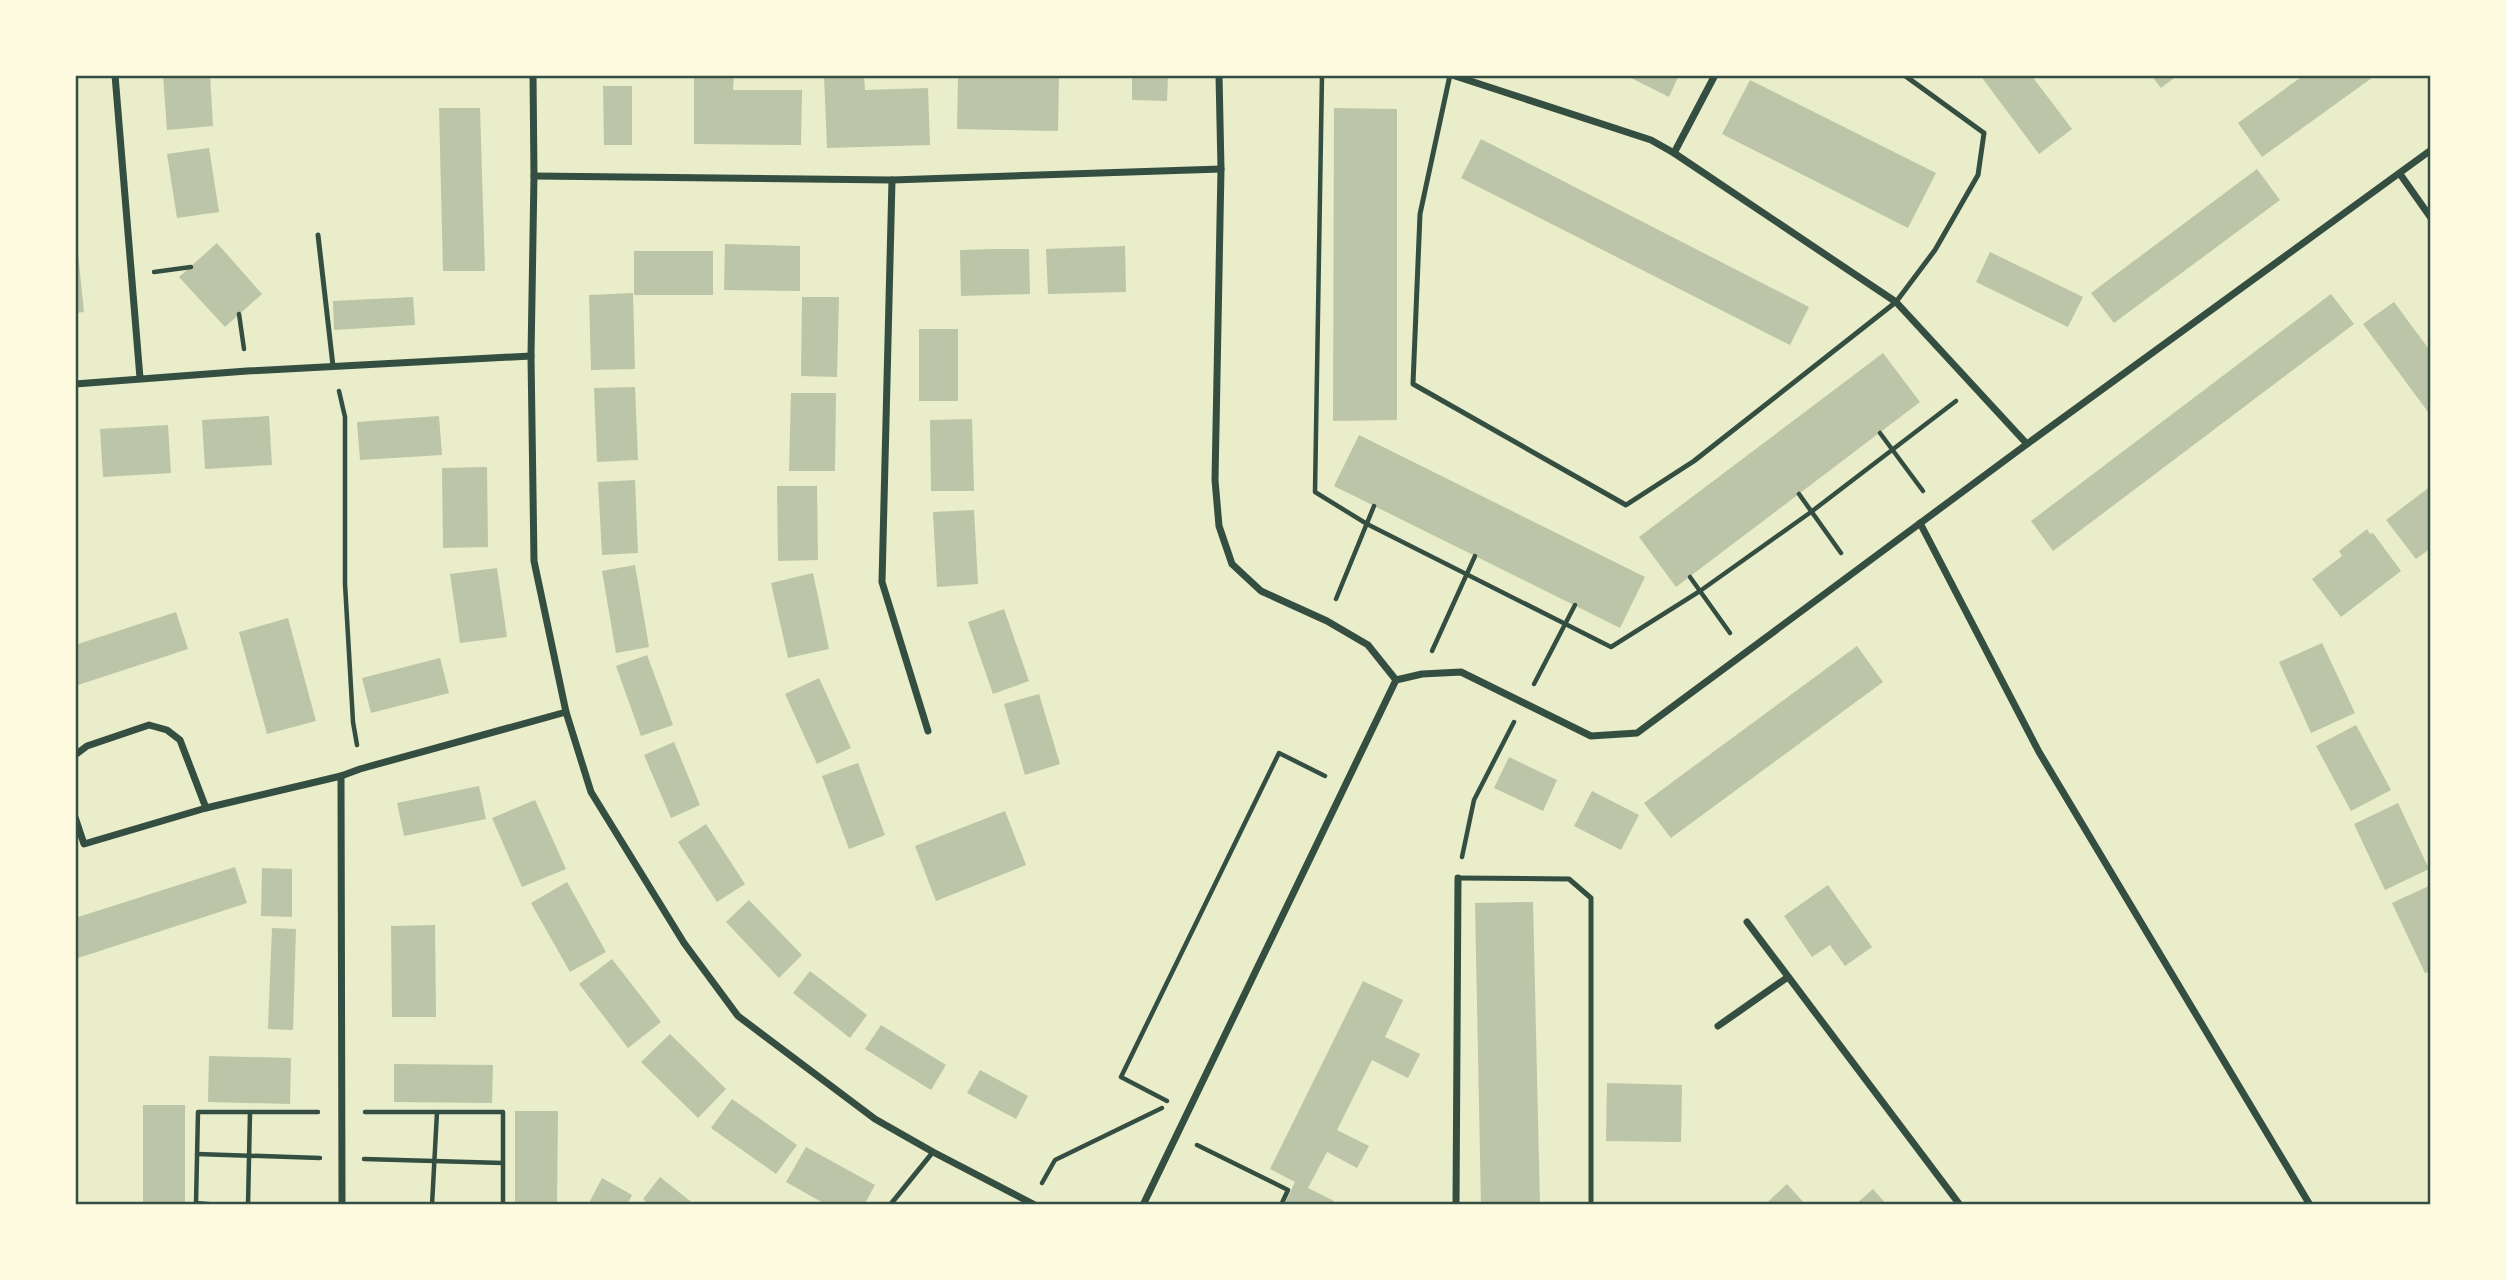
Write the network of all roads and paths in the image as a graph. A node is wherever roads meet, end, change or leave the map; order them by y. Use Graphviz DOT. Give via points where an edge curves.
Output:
graph roads {
  1 [pos="115,75"];
  2 [pos="533,75"];
  3 [pos="1219,75"];
  4 [pos="1451,75"];
  5 [pos="1715,75"];
  6 [pos="1904,75"];
  7 [pos="2431,150"];
  8 [pos="1674,153"];
  9 [pos="1221,169"];
  10 [pos="2400,174"];
  11 [pos="534,176"];
  12 [pos="892,180"];
  13 [pos="2431,218"];
  14 [pos="318,235"];
  15 [pos="191,267"];
  16 [pos="133,275"];
  17 [pos="1896,302"];
  18 [pos="239,314"];
  19 [pos="531,356"];
  20 [pos="333,366"];
  21 [pos="247,371"];
  22 [pos="140,378"];
  23 [pos="75,384"];
  24 [pos="1880,433"];
  25 [pos="2027,444"];
  26 [pos="1799,494"];
  27 [pos="1374,506"];
  28 [pos="1937,510"];
  29 [pos="1920,523"];
  30 [pos="1475,556"];
  31 [pos="1854,571"];
  32 [pos="1690,577"];
  33 [pos="1575,605"];
  34 [pos="1326,621"];
  35 [pos="1743,653"];
  36 [pos="1422,674"];
  37 [pos="1396,680"];
  38 [pos="1524,702"];
  39 [pos="566,712"];
  40 [pos="928,730"];
  41 [pos="75,754"];
  42 [pos="360,769"];
  43 [pos="341,776"];
  44 [pos="1345,786"];
  45 [pos="206,808"];
  46 [pos="75,817"];
  47 [pos="1458,878"];
  48 [pos="1747,922"];
  49 [pos="1788,977"];
  50 [pos="1718,1026"];
  51 [pos="250,1112"];
  52 [pos="343,1112"];
  53 [pos="437,1112"];
  54 [pos="1176,1135"];
  55 [pos="933,1152"];
  56 [pos="1033,1204"];
  57 [pos="219,1205"];
  58 [pos="247,1205"];
  59 [pos="342,1205"];
  60 [pos="432,1205"];
  61 [pos="503,1205"];
  62 [pos="890,1205"];
  63 [pos="1143,1205"];
  64 [pos="1281,1205"];
  65 [pos="1455,1205"];
  66 [pos="1591,1205"];
  67 [pos="1960,1205"];
  68 [pos="2310,1205"];
  1 -- 16 [label="street"];
  2 -- 11 [label="street"];
  3 -- 9 [label="street"];
  4 -- 8 [label="street" via="1651,140"];
  4 -- 17 [label="lane" via="1420,214 1413,384 1626,505 1694,461"];
  5 -- 8 [label="street"];
  6 -- 17 [label="lane" via="1984,133 1978,175 1935,250"];
  7 -- 10 [label="street"];
  8 -- 17 [label="street"];
  9 -- 12 [label="street"];
  9 -- 34 [label="street" via="1215,480 1219,526 1232,564 1261,591"];
  10 -- 13 [label="street"];
  10 -- 25 [label="street"];
  11 -- 12 [label="street"];
  11 -- 19 [label="street"];
  12 -- 40 [label="street" via="882,582"];
  14 -- 20 [label="lane"];
  15 -- 16 [label="path"];
  16 -- 22 [label="street"];
  17 -- 25 [label="street"];
  18 -- 21 [label="path"];
  19 -- 20 [label="street"];
  19 -- 39 [label="street" via="534,561"];
  20 -- 21 [label="street"];
  20 -- 42 [label="path" via="345,417 345,584"];
  21 -- 22 [label="street"];
  22 -- 23 [label="street"];
  24 -- 28 [label="path"];
  25 -- 28 [label="street"];
  26 -- 31 [label="path"];
  27 -- 34 [label="path"];
  28 -- 29 [label="street"];
  29 -- 31 [label="street"];
  29 -- 68 [label="street" via="2039,752"];
  30 -- 36 [label="path"];
  31 -- 35 [label="street"];
  32 -- 35 [label="path"];
  33 -- 38 [label="path"];
  34 -- 37 [label="street" via="1368,645"];
  35 -- 38 [label="street" via="1637,733 1591,736"];
  36 -- 37 [label="street"];
  36 -- 38 [label="street" via="1461,672"];
  37 -- 44 [label="street"];
  38 -- 47 [label="path" via="1474,800"];
  39 -- 42 [label="street"];
  39 -- 55 [label="street" via="591,792 684,943 738,1016 875,1119"];
  41 -- 45 [label="street" via="149,725 167,730 180,740"];
  42 -- 43 [label="street"];
  43 -- 45 [label="street"];
  43 -- 52 [label="street"];
  44 -- 54 [label="street"];
  44 -- 56 [label="path" via="1279,753 1121,1077 1171,1103 1055,1160"];
  45 -- 46 [label="street" via="84,844"];
  47 -- 65 [label="street"];
  47 -- 66 [label="lane" via="1569,879 1591,898"];
  48 -- 49 [label="street"];
  49 -- 50 [label="street"];
  49 -- 67 [label="street"];
  51 -- 52 [label="path"];
  51 -- 57 [label="path" via="198,1112 196,1203"];
  51 -- 58 [label="path"];
  52 -- 53 [label="path"];
  52 -- 59 [label="street"];
  53 -- 60 [label="path"];
  53 -- 61 [label="path" via="503,1112"];
  54 -- 63 [label="street"];
  54 -- 64 [label="path" via="1288,1190"];
  55 -- 56 [label="street"];
  55 -- 62 [label="lane"];
}
